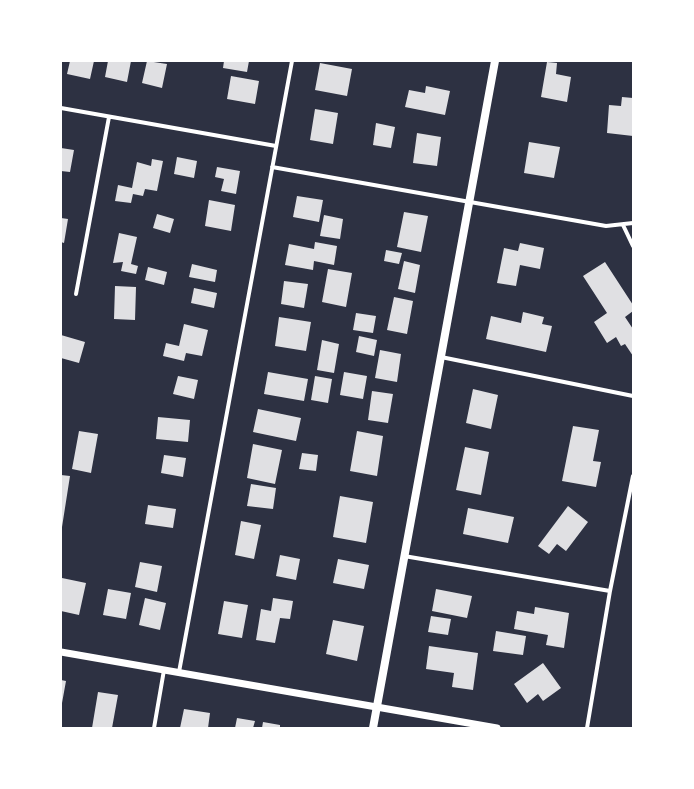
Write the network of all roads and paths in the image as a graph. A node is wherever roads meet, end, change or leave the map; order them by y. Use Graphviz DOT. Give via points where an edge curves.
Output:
graph roads {
  1 [pos="292,61"];
  2 [pos="495,61"];
  3 [pos="61,108"];
  4 [pos="109,117"];
  5 [pos="276,146"];
  6 [pos="272,167"];
  7 [pos="470,202"];
  8 [pos="633,222"];
  9 [pos="623,225"];
  10 [pos="633,246"];
  11 [pos="76,294"];
  12 [pos="441,357"];
  13 [pos="633,396"];
  14 [pos="633,476"];
  15 [pos="404,556"];
  16 [pos="610,591"];
  17 [pos="61,652"];
  18 [pos="164,670"];
  19 [pos="179,672"];
  20 [pos="377,707"];
  21 [pos="154,728"];
  22 [pos="373,728"];
  23 [pos="497,728"];
  24 [pos="587,728"];
  1 -- 5 [label="street"];
  2 -- 7 [label="main road"];
  3 -- 4 [label="street"];
  4 -- 5 [label="street"];
  4 -- 11 [label="street"];
  5 -- 6 [label="street"];
  6 -- 7 [label="street"];
  6 -- 19 [label="street"];
  7 -- 9 [label="street" via="606,226"];
  7 -- 12 [label="main road"];
  8 -- 9 [label="street"];
  9 -- 10 [label="street"];
  12 -- 13 [label="street"];
  12 -- 15 [label="main road"];
  14 -- 16 [label="street"];
  15 -- 16 [label="street"];
  15 -- 20 [label="main road"];
  16 -- 24 [label="street"];
  17 -- 18 [label="street"];
  18 -- 19 [label="street"];
  18 -- 21 [label="street"];
  19 -- 20 [label="street"];
  20 -- 22 [label="main road"];
  20 -- 23 [label="street"];
}
